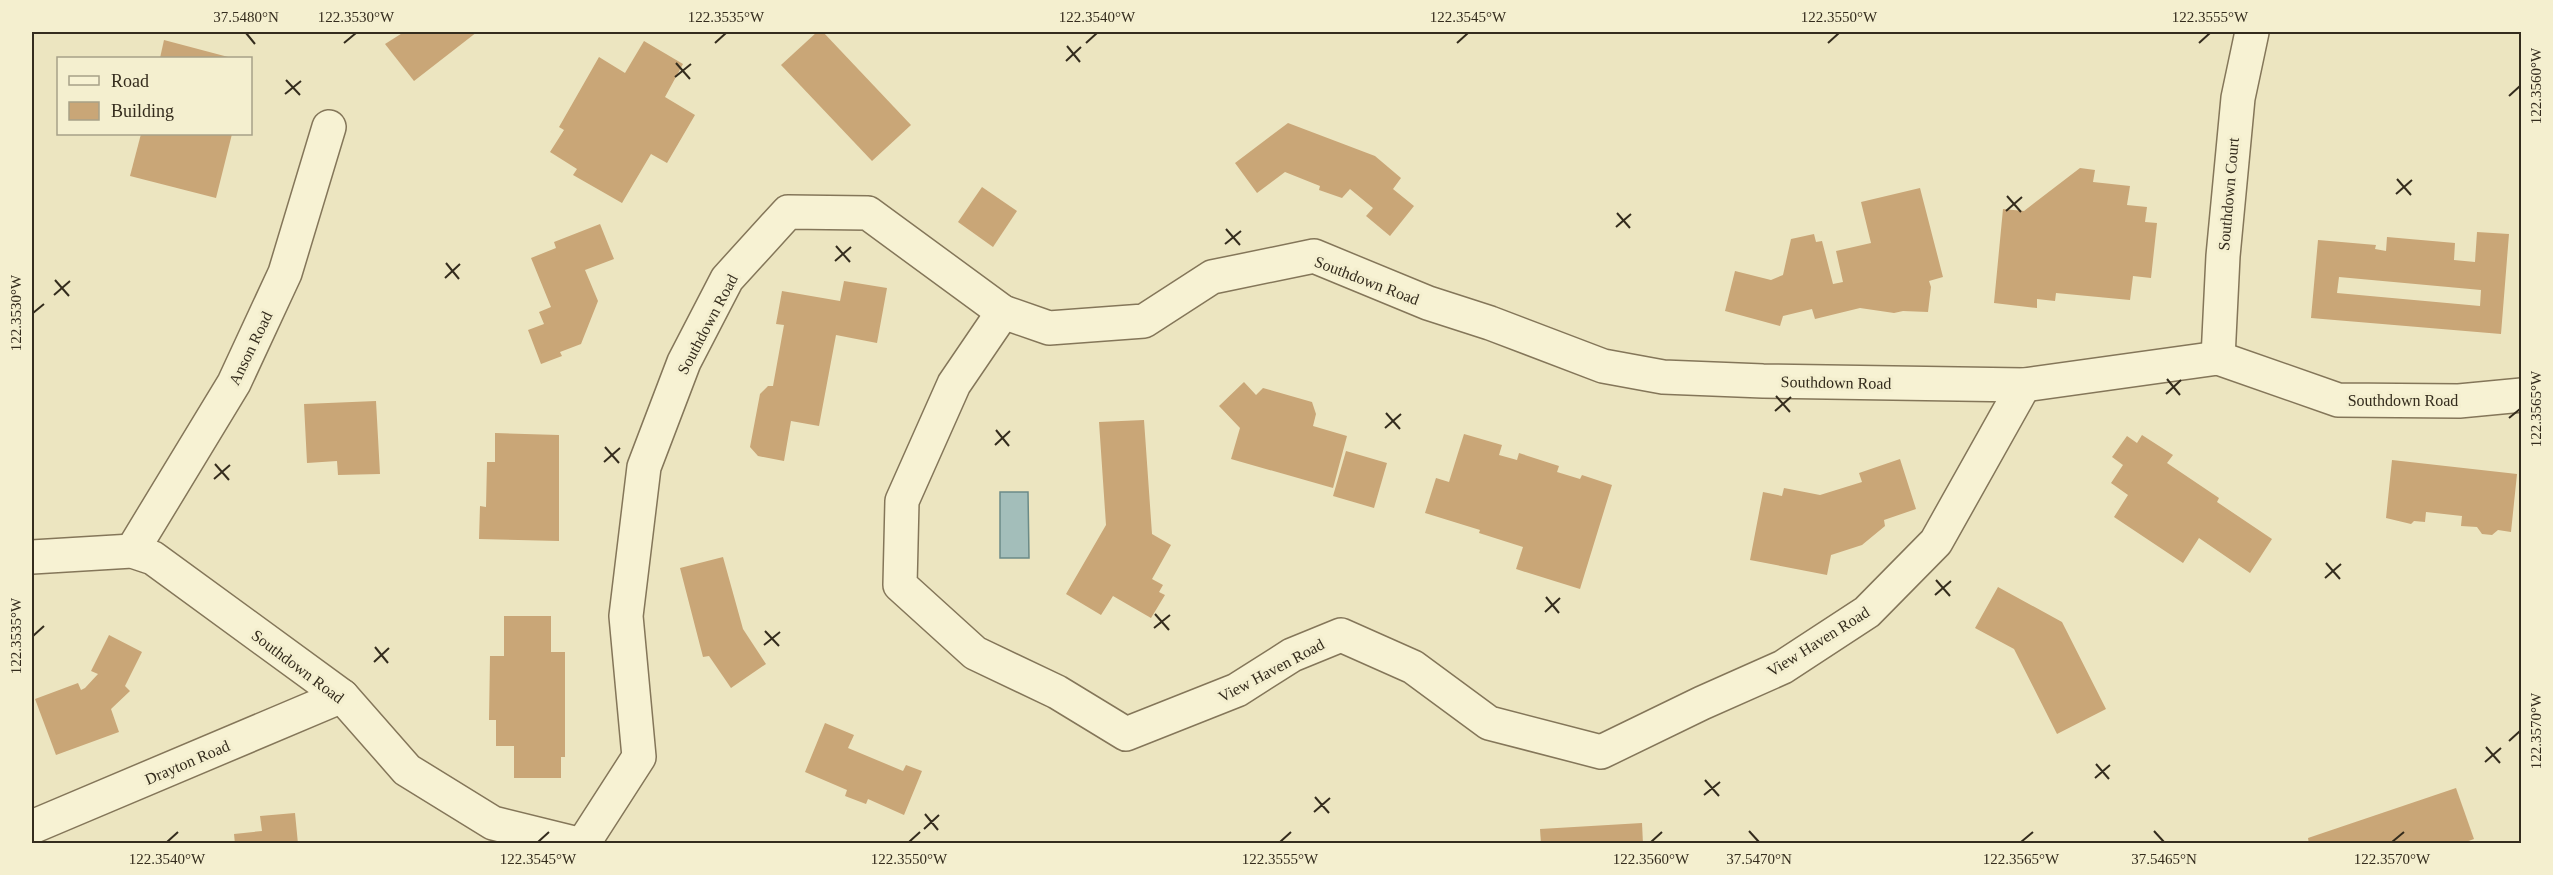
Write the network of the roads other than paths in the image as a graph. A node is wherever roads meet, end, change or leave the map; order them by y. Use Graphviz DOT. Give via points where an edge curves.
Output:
graph roads {
  1 [pos="2252,32"];
  2 [pos="329,127"];
  3 [pos="1003,312"];
  4 [pos="2218,358"];
  5 [pos="2024,386"];
  6 [pos="2522,395"];
  7 [pos="132,551"];
  8 [pos="32,557"];
  9 [pos="342,696"];
  10 [pos="32,827"];
  11 [pos="581,843"];
  1 -- 4 [label="street, Southdown Court" via="2238,98"];
  2 -- 7 [label="street, Anson Road" via="285,273 234,383"];
  3 -- 5 [label="street, Southdown Road" via="1049,328 1144,321 1212,277 1314,256 1428,303 1603,366 1663,377"];
  3 -- 5 [label="street, View Haven Road" via="954,384 902,501 900,585 975,652 1058,692 1126,734 1237,690 1292,655 1341,635 1413,667 1489,723 1601,752 1783,667 1867,612 1936,542"];
  3 -- 11 [label="street, Southdown Road" via="868,213 788,212 727,279 684,362 645,467 626,616 639,757"];
  4 -- 5 [label="street, Southdown Road"];
  4 -- 6 [label="street, Southdown Road" via="2338,400 2459,401"];
  7 -- 8 [label="street, Southdown Road"];
  7 -- 9 [label="street, Southdown Road" via="153,558"];
  9 -- 10 [label="street, Drayton Road"];
  9 -- 11 [label="street, Southdown Road" via="407,770 493,823"];
}
